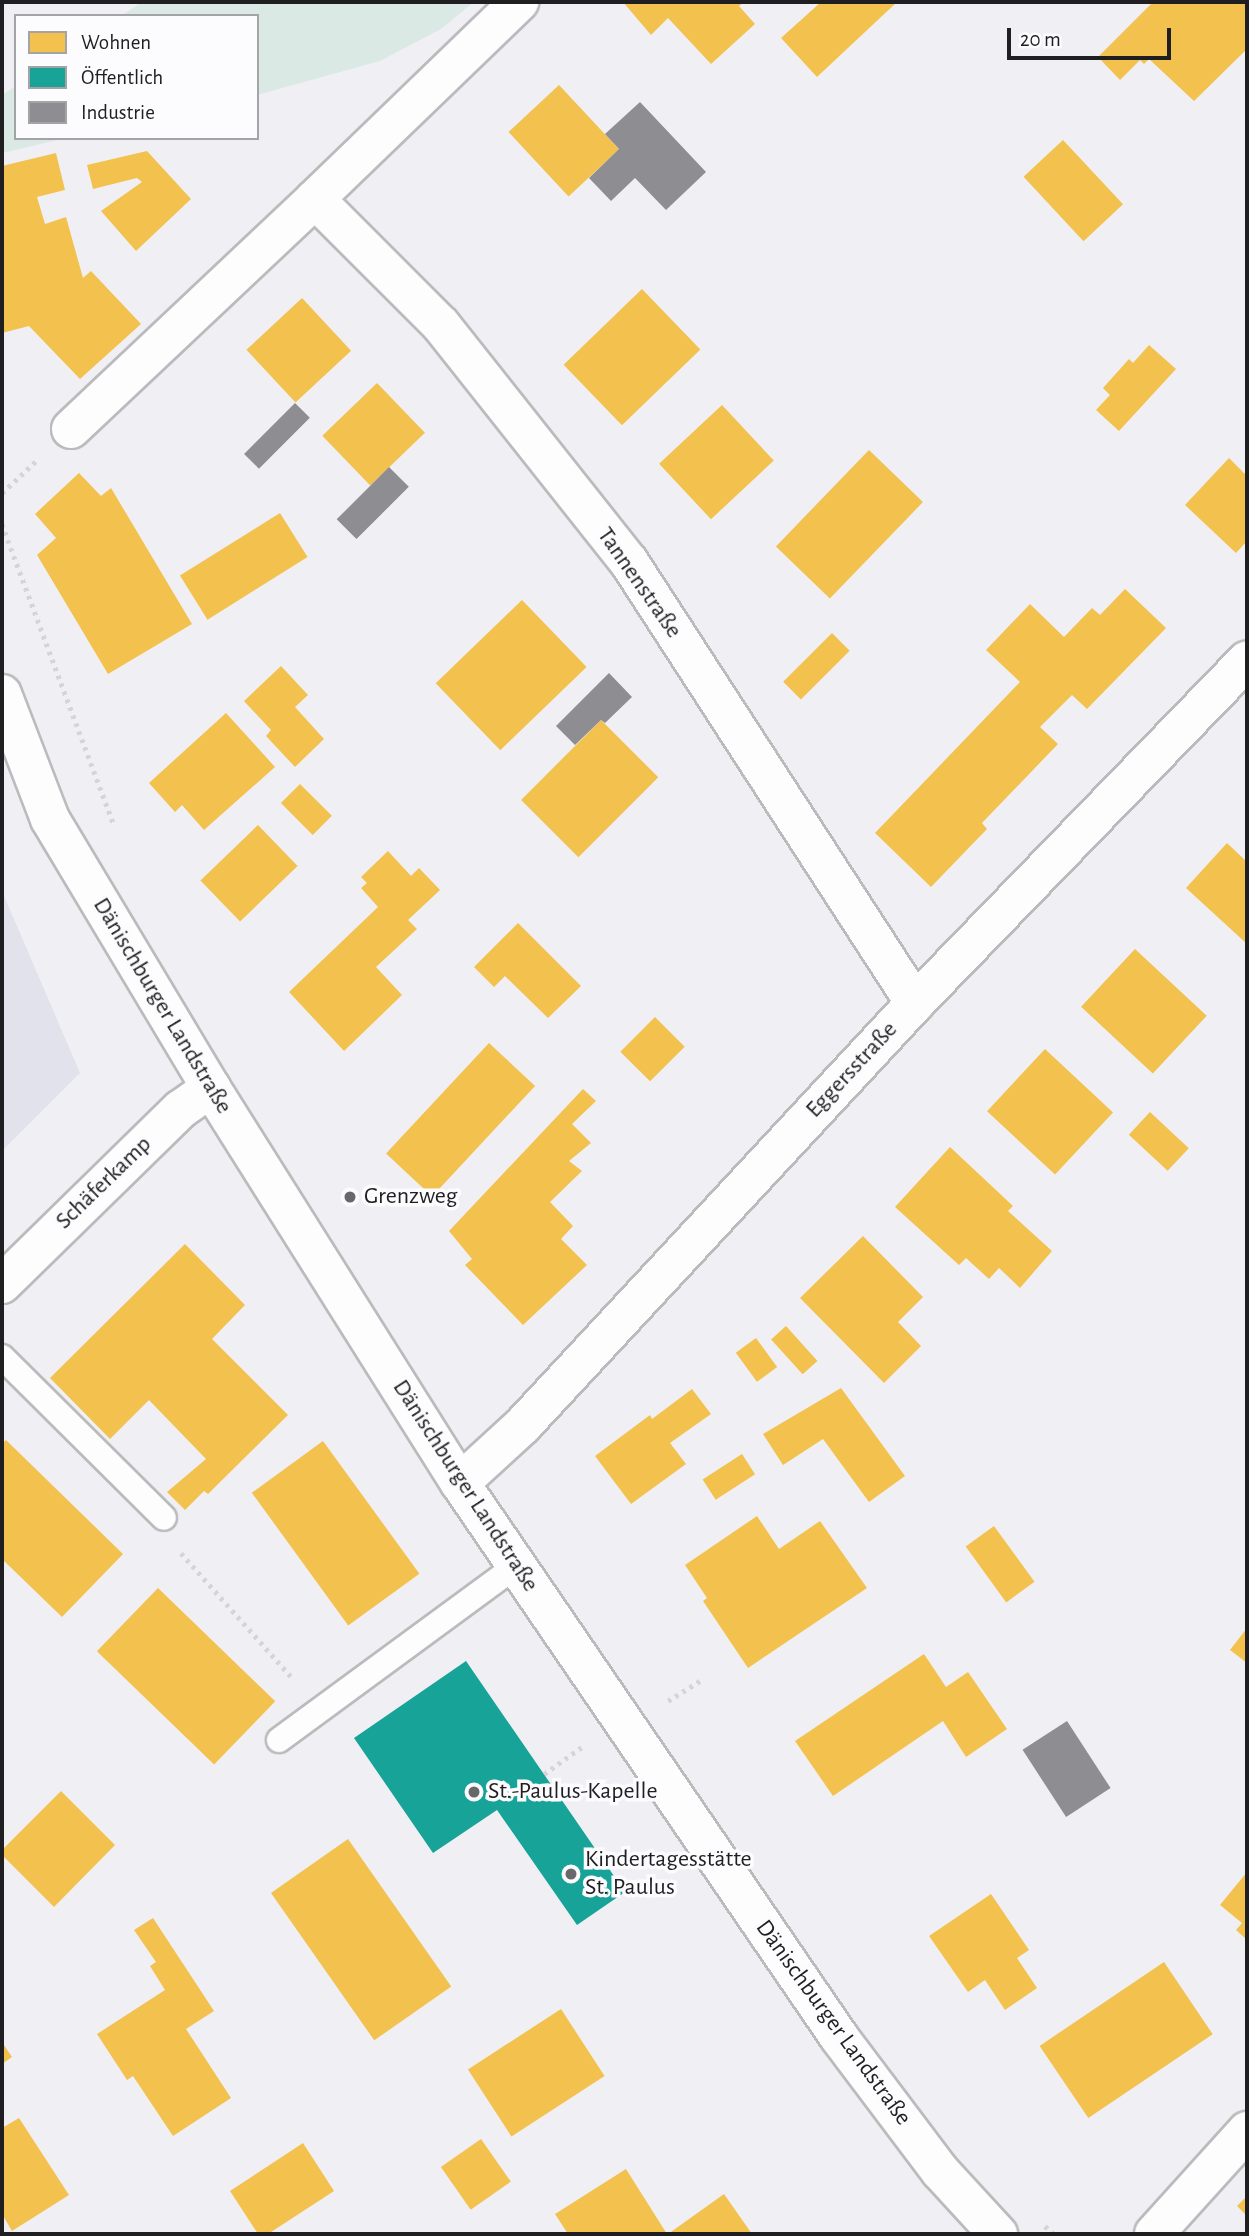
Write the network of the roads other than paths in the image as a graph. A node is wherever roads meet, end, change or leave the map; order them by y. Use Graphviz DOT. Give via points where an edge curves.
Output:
graph roads {
  1 [pos="519,2"];
  2 [pos="315,200"];
  3 [pos="71,429"];
  4 [pos="1247,660"];
  5 [pos="2,694"];
  6 [pos="915,1003"];
  7 [pos="211,1088"];
  8 [pos="2,1284"];
  9 [pos="2,1357"];
  10 [pos="460,1483"];
  11 [pos="164,1518"];
  12 [pos="516,1566"];
  13 [pos="279,1740"];
  14 [pos="1247,2132"];
  15 [pos="998,2234"];
  16 [pos="1154,2234"];
  1 -- 2 [label="street"];
  2 -- 3 [label="street"];
  2 -- 6 [label="street, Tannenstraße" via="441,325 629,562"];
  4 -- 6 [label="street, Eggersstraße"];
  5 -- 7 [label="street, Dänischburger Landstraße" via="50,819"];
  6 -- 10 [label="street, Eggersstraße" via="523,1425"];
  7 -- 8 [label="street, Schäferkamp" via="181,1109"];
  7 -- 10 [label="street, Dänischburger Landstraße"];
  9 -- 11 [label="lane"];
  10 -- 12 [label="street, Dänischburger Landstraße"];
  12 -- 13 [label="lane"];
  12 -- 15 [label="street, Dänischburger Landstraße" via="839,2037 940,2171"];
  14 -- 16 [label="street"];
}
